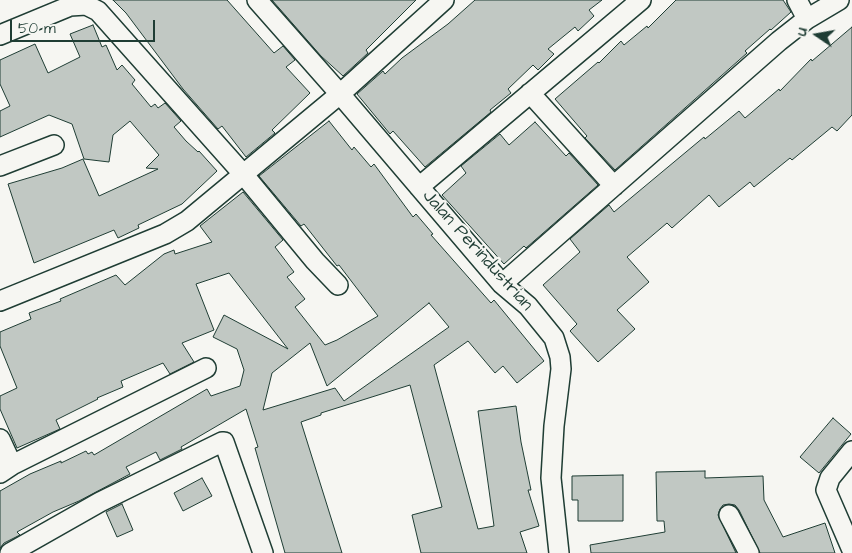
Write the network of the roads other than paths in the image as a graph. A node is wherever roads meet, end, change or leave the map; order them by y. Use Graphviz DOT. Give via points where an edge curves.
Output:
graph roads {
  1 [pos="257,0"];
  2 [pos="444,0"];
  3 [pos="641,0"];
  4 [pos="797,0"];
  5 [pos="839,0"];
  6 [pos="807,20"];
  7 [pos="0,36"];
  8 [pos="530,93"];
  9 [pos="340,94"];
  10 [pos="54,145"];
  11 [pos="0,166"];
  12 [pos="244,175"];
  13 [pos="614,186"];
  14 [pos="419,187"];
  15 [pos="502,284"];
  16 [pos="338,285"];
  17 [pos="0,301"];
  18 [pos="206,368"];
  19 [pos="0,439"];
  20 [pos="852,451"];
  21 [pos="6,469"];
  22 [pos="729,515"];
  23 [pos="852,550"];
  24 [pos="10,553"];
  25 [pos="263,553"];
  26 [pos="559,553"];
  27 [pos="749,553"];
  1 -- 9 [label="street, Jalan Perindustrian"];
  2 -- 9 [label="street"];
  3 -- 8 [label="street"];
  4 -- 6 [label="street"];
  5 -- 6 [label="street"];
  6 -- 13 [label="street"];
  7 -- 12 [label="street" via="70,6 86,5 98,11"];
  8 -- 13 [label="street"];
  8 -- 14 [label="street"];
  9 -- 12 [label="street"];
  9 -- 14 [label="street, Jalan Perindustrian"];
  10 -- 11 [label="street"];
  12 -- 16 [label="street"];
  12 -- 17 [label="street" via="187,221 165,234"];
  13 -- 15 [label="street"];
  14 -- 15 [label="street, Jalan Perindustrian"];
  15 -- 26 [label="street, Jalan Perindustrian" via="528,306 554,338 560,357 551,478"];
  18 -- 21 [label="street"];
  19 -- 21 [label="street"];
  20 -- 23 [label="street" via="830,478 826,490"];
  22 -- 27 [label="street"];
  24 -- 25 [label="street" via="100,502 224,442"];
}
